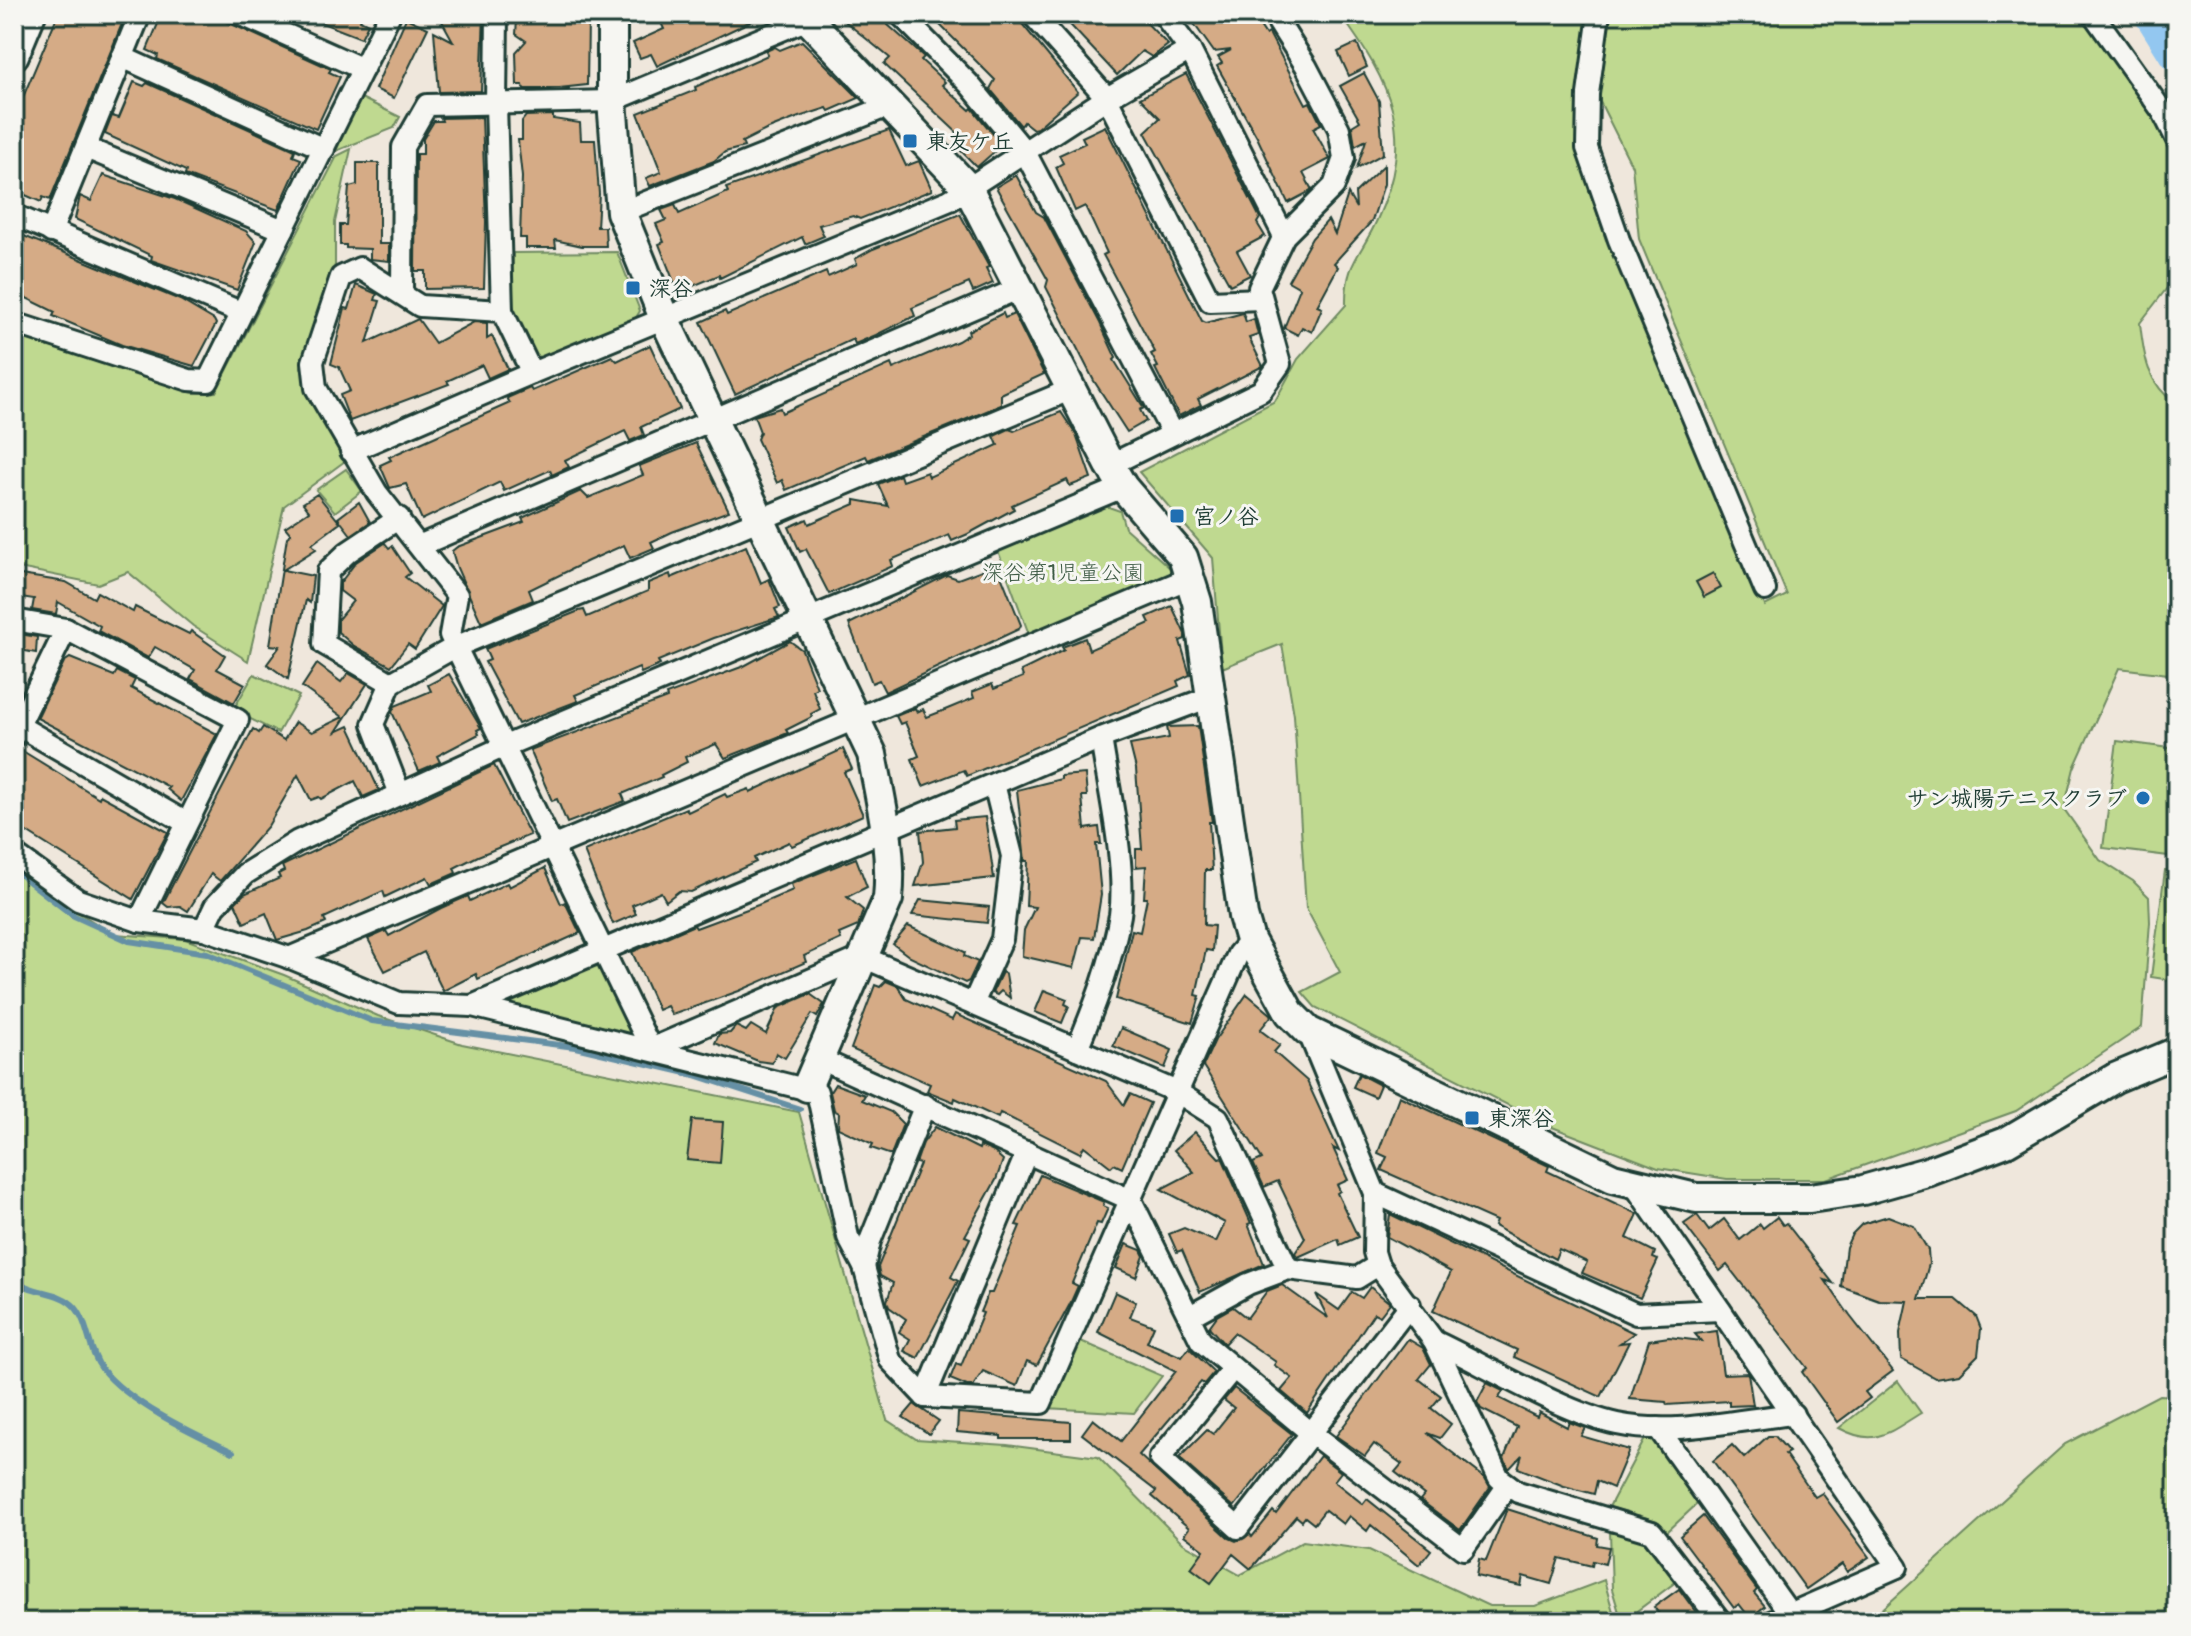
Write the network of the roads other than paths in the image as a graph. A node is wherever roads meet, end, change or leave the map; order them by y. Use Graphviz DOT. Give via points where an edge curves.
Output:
graph roads {
  1 [pos="31,14"];
  2 [pos="140,14"];
  3 [pos="240,14"];
  4 [pos="390,14"];
  5 [pos="497,14"];
  6 [pos="612,14"];
  7 [pos="900,14"];
  8 [pos="1032,14"];
  9 [pos="1163,14"];
  10 [pos="1273,14"];
  11 [pos="1599,14"];
  12 [pos="2093,14"];
  13 [pos="806,16"];
  14 [pos="1190,50"];
  15 [pos="14,55"];
  16 [pos="122,57"];
  17 [pos="363,69"];
  18 [pos="1107,98"];
  19 [pos="612,101"];
  20 [pos="496,104"];
  21 [pos="891,105"];
  22 [pos="2177,140"];
  23 [pos="86,148"];
  24 [pos="324,149"];
  25 [pos="1025,152"];
  26 [pos="968,188"];
  27 [pos="621,212"];
  28 [pos="14,215"];
  29 [pos="283,230"];
  30 [pos="51,232"];
  31 [pos="1284,236"];
  32 [pos="1020,288"];
  33 [pos="402,292"];
  34 [pos="1261,299"];
  35 [pos="502,311"];
  36 [pos="240,312"];
  37 [pos="664,318"];
  38 [pos="14,323"];
  39 [pos="532,373"];
  40 [pos="1072,389"];
  41 [pos="713,418"];
  42 [pos="1172,433"];
  43 [pos="351,451"];
  44 [pos="1116,476"];
  45 [pos="399,518"];
  46 [pos="761,518"];
  47 [pos="421,545"];
  48 [pos="1189,578"];
  49 [pos="1765,590"];
  50 [pos="808,618"];
  51 [pos="14,620"];
  52 [pos="66,629"];
  53 [pos="455,647"];
  54 [pos="391,683"];
  55 [pos="1210,697"];
  56 [pos="856,719"];
  57 [pos="16,731"];
  58 [pos="1101,738"];
  59 [pos="505,746"];
  60 [pos="994,784"];
  61 [pos="400,794"];
  62 [pos="185,822"];
  63 [pos="887,830"];
  64 [pos="553,847"];
  65 [pos="14,854"];
  66 [pos="139,921"];
  67 [pos="204,929"];
  68 [pos="1250,940"];
  69 [pos="603,950"];
  70 [pos="863,957"];
  71 [pos="289,958"];
  72 [pos="973,1004"];
  73 [pos="472,1006"];
  74 [pos="1308,1031"];
  75 [pos="651,1049"];
  76 [pos="1077,1049"];
  77 [pos="2177,1052"];
  78 [pos="820,1059"];
  79 [pos="807,1087"];
  80 [pos="1177,1092"];
  81 [pos="925,1105"];
  82 [pos="1027,1152"];
  83 [pos="1635,1186"];
  84 [pos="1375,1193"];
  85 [pos="1131,1200"];
  86 [pos="1378,1265"];
  87 [pos="864,1267"];
  88 [pos="1288,1269"];
  89 [pos="1410,1305"];
  90 [pos="1720,1310"];
  91 [pos="1190,1316"];
  92 [pos="1434,1341"];
  93 [pos="1232,1370"];
  94 [pos="925,1397"];
  95 [pos="1793,1414"];
  96 [pos="1658,1428"];
  97 [pos="1311,1433"];
  98 [pos="1508,1485"];
  99 [pos="1790,1614"];
  100 [pos="1721,1622"];
  101 [pos="1771,1622"];
  1 -- 15 [label="street"];
  2 -- 16 [label="street"];
  3 -- 17 [label="street"];
  4 -- 17 [label="street"];
  5 -- 20 [label="street"];
  6 -- 19 [label="street"];
  7 -- 25 [label="street" via="969,84"];
  8 -- 18 [label="street"];
  9 -- 14 [label="street"];
  10 -- 31 [label="street" via="1339,129 1344,158 1334,186"];
  11 -- 49 [label="street" via="1587,148 1619,240"];
  12 -- 22 [label="street"];
  13 -- 19 [label="street"];
  13 -- 21 [label="street"];
  14 -- 18 [label="street"];
  14 -- 31 [label="street"];
  16 -- 23 [label="street"];
  16 -- 24 [label="street"];
  17 -- 24 [label="street"];
  18 -- 25 [label="street"];
  18 -- 34 [label="street" via="1210,301"];
  19 -- 20 [label="street"];
  19 -- 27 [label="street"];
  20 -- 33 [label="street" via="427,105 403,147"];
  20 -- 35 [label="street"];
  21 -- 26 [label="street"];
  21 -- 27 [label="street"];
  23 -- 29 [label="street"];
  23 -- 30 [label="street"];
  24 -- 29 [label="street"];
  25 -- 26 [label="street"];
  25 -- 42 [label="street"];
  26 -- 32 [label="street"];
  26 -- 37 [label="street"];
  27 -- 37 [label="street"];
  28 -- 30 [label="street"];
  29 -- 36 [label="street"];
  30 -- 36 [label="street"];
  31 -- 34 [label="street" via="1259,288"];
  32 -- 40 [label="street"];
  32 -- 41 [label="street"];
  33 -- 35 [label="street" via="420,306"];
  33 -- 43 [label="street" via="360,268 341,277 313,362 316,388"];
  34 -- 42 [label="street" via="1280,364 1261,391"];
  35 -- 39 [label="street"];
  36 -- 38 [label="street" via="208,381 189,380"];
  37 -- 39 [label="street"];
  37 -- 41 [label="street"];
  39 -- 43 [label="street"];
  40 -- 44 [label="street"];
  40 -- 46 [label="street"];
  41 -- 46 [label="street"];
  41 -- 47 [label="street"];
  42 -- 44 [label="street"];
  43 -- 45 [label="street"];
  44 -- 48 [label="street" via="1183,557"];
  44 -- 50 [label="street"];
  45 -- 47 [label="street"];
  45 -- 54 [label="street" via="328,571 324,644"];
  46 -- 50 [label="street"];
  46 -- 53 [label="street"];
  47 -- 53 [label="street" via="457,595 450,635"];
  48 -- 55 [label="street"];
  48 -- 56 [label="street"];
  50 -- 56 [label="street"];
  50 -- 59 [label="street"];
  51 -- 52 [label="street"];
  52 -- 57 [label="street"];
  52 -- 62 [label="street" via="238,720"];
  53 -- 54 [label="street"];
  53 -- 59 [label="street"];
  54 -- 61 [label="street" via="373,724"];
  55 -- 58 [label="street"];
  55 -- 68 [label="street"];
  56 -- 63 [label="street" via="872,754"];
  56 -- 64 [label="street"];
  57 -- 62 [label="street"];
  58 -- 60 [label="street"];
  58 -- 76 [label="street" via="1116,836 1120,912 1103,984"];
  59 -- 61 [label="street"];
  59 -- 64 [label="street"];
  60 -- 63 [label="street"];
  60 -- 72 [label="street" via="1012,856 1002,939"];
  61 -- 67 [label="street" via="298,841 245,874 215,906"];
  62 -- 66 [label="street"];
  63 -- 69 [label="street"];
  63 -- 70 [label="street" via="888,899"];
  64 -- 69 [label="street"];
  64 -- 71 [label="street"];
  65 -- 66 [label="street" via="78,900"];
  66 -- 67 [label="street"];
  67 -- 71 [label="street"];
  68 -- 74 [label="street" via="1290,1013"];
  68 -- 80 [label="street" via="1238,954"];
  69 -- 73 [label="street"];
  69 -- 75 [label="street"];
  70 -- 72 [label="street"];
  70 -- 75 [label="street"];
  70 -- 78 [label="street"];
  71 -- 73 [label="street" via="399,1003"];
  72 -- 76 [label="street"];
  73 -- 75 [label="street"];
  74 -- 83 [label="street"];
  74 -- 84 [label="street"];
  75 -- 79 [label="street"];
  76 -- 80 [label="street"];
  77 -- 83 [label="street" via="2115,1078 2006,1142 1863,1190 1810,1198 1696,1198"];
  78 -- 79 [label="street"];
  78 -- 81 [label="street"];
  79 -- 87 [label="street" via="817,1092 848,1237"];
  80 -- 85 [label="street"];
  80 -- 88 [label="street" via="1218,1118"];
  81 -- 82 [label="street"];
  81 -- 87 [label="street"];
  82 -- 85 [label="street"];
  82 -- 94 [label="street"];
  83 -- 90 [label="street"];
  84 -- 86 [label="street"];
  84 -- 90 [label="street" via="1636,1314"];
  85 -- 91 [label="street"];
  85 -- 94 [label="street" via="1041,1403"];
  86 -- 88 [label="street" via="1357,1278"];
  86 -- 89 [label="street"];
  87 -- 94 [label="street" via="890,1360"];
  88 -- 91 [label="street"];
  89 -- 92 [label="street"];
  89 -- 97 [label="street"];
  90 -- 95 [label="street"];
  91 -- 93 [label="street" via="1201,1341"];
  92 -- 96 [label="street" via="1575,1409 1616,1424"];
  92 -- 98 [label="street" via="1499,1478"];
  93 -- 97 [label="street"];
  93 -- 97 [label="street" via="1160,1458 1238,1528"];
  95 -- 96 [label="street"];
  95 -- 99 [label="street" via="1897,1567"];
  96 -- 99 [label="street"];
  97 -- 98 [label="street" via="1463,1549"];
  98 -- 100 [label="street" via="1652,1532"];
  99 -- 101 [label="street"];
}
